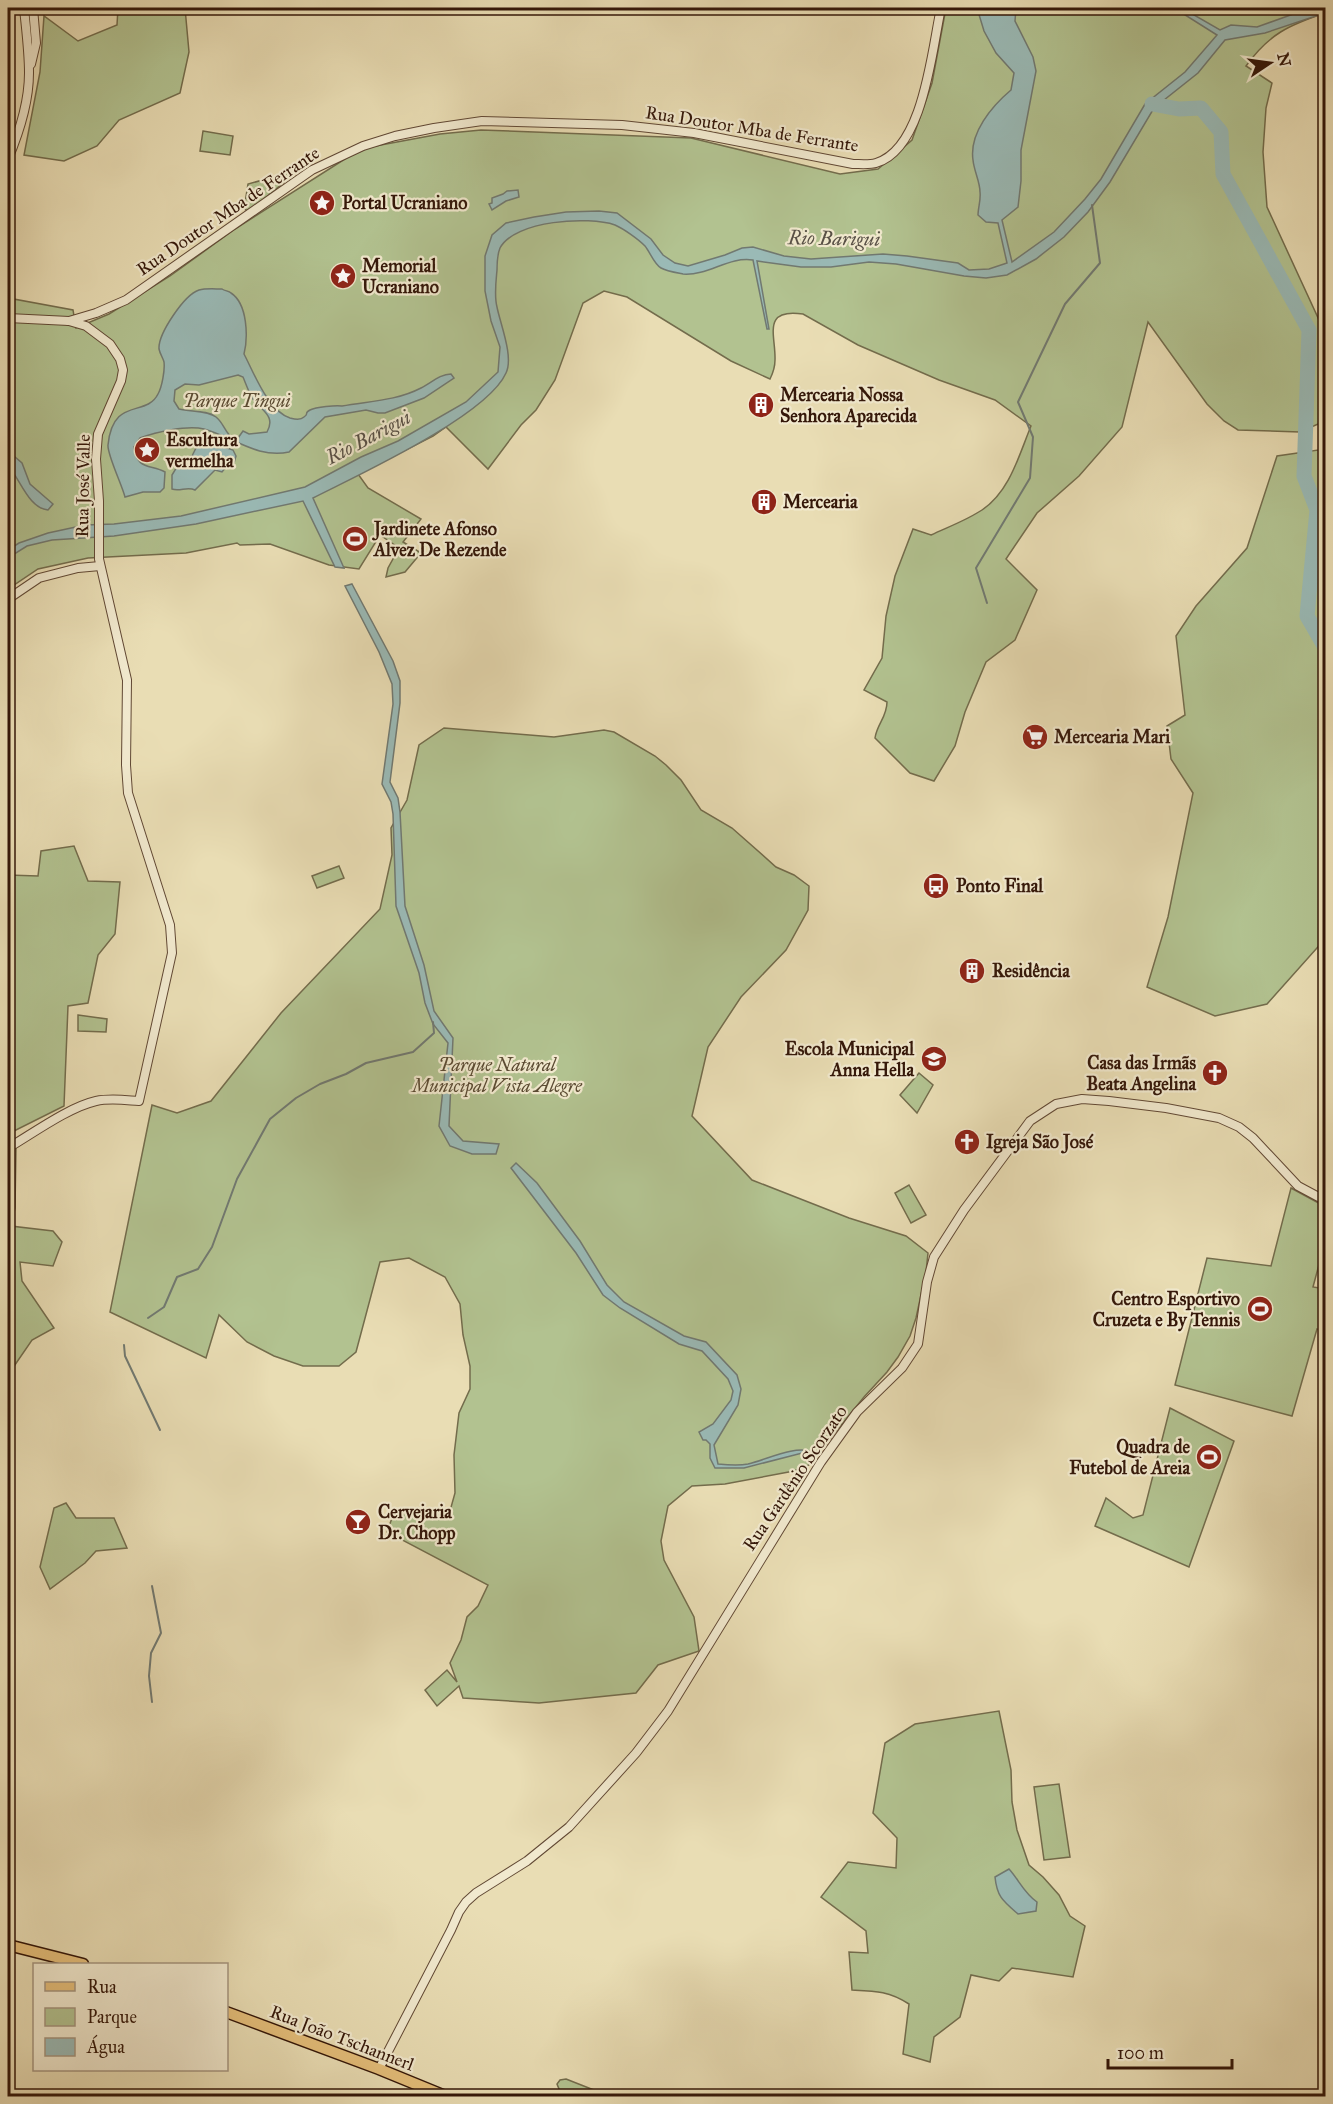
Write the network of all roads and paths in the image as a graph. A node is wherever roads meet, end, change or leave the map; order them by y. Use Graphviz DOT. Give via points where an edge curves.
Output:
graph roads {
  1 [pos="24,8"];
  2 [pos="33,8"];
  3 [pos="942,8"];
  4 [pos="29,70"];
  5 [pos="8,159"];
  6 [pos="90,315"];
  7 [pos="8,318"];
  8 [pos="69,321"];
  9 [pos="86,326"];
  10 [pos="100,566"];
  11 [pos="8,599"];
  12 [pos="8,1148"];
  13 [pos="1326,1201"];
  14 [pos="8,1945"];
  15 [pos="75,1963"];
  16 [pos="228,2013"];
  17 [pos="379,2068"];
  18 [pos="445,2097"];
  1 -- 4 [label="street"];
  2 -- 4 [label="street" via="36,43"];
  3 -- 6 [label="street, Rua Doutor Mba de Ferrante" via="915,119 905,140 877,163 854,164 694,133 622,125 482,121 395,136 312,170 126,300"];
  4 -- 5 [label="street" via="26,105"];
  6 -- 8 [label="street, Rua Doutor Mba de Ferrante"];
  6 -- 9 [label="street"];
  7 -- 8 [label="street, Rua José Valle"];
  8 -- 9 [label="street, Rua José Valle"];
  9 -- 10 [label="street, Rua José Valle" via="115,350 123,370 98,434"];
  10 -- 11 [label="street" via="39,578"];
  10 -- 12 [label="street, Rua José Valle" via="127,680 129,793 170,925 172,953 138,1101 94,1101"];
  13 -- 17 [label="street, Rua Gardênio Scorzato" via="1298,1186 1253,1138 1219,1118 1082,1099 1056,1104 1030,1121 934,1257 914,1351 857,1412 821,1462 668,1711 569,1827 527,1862 466,1902"];
  14 -- 15 [label="main road"];
  16 -- 17 [label="main road, Rua João Tschannerl"];
  17 -- 18 [label="main road, Rua João Tschannerl"];
}
